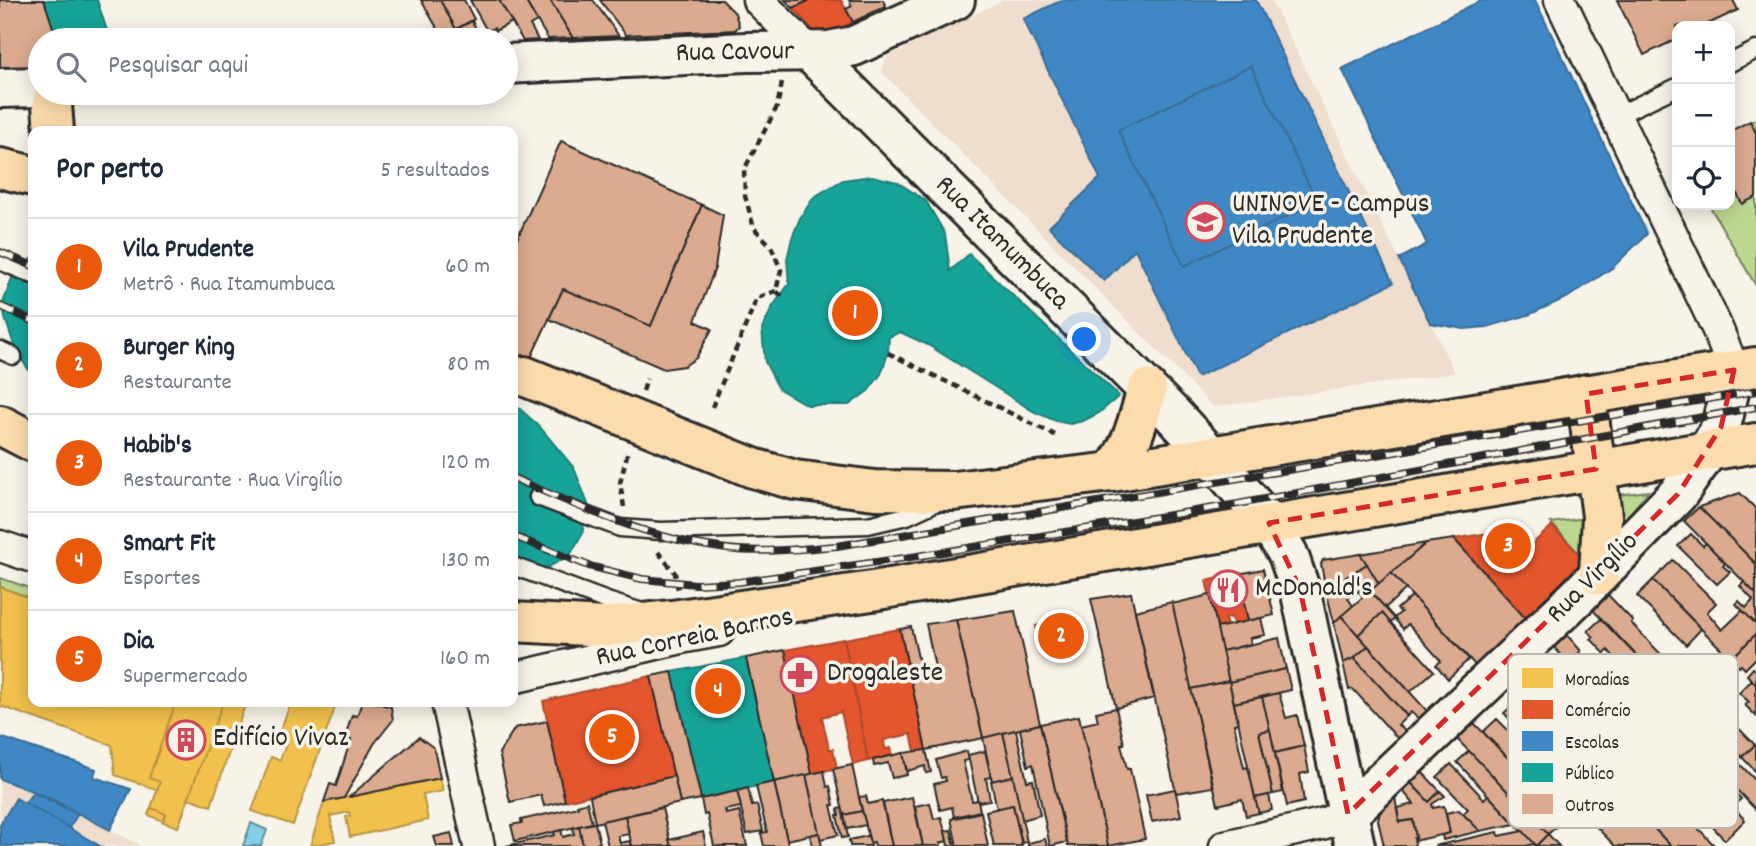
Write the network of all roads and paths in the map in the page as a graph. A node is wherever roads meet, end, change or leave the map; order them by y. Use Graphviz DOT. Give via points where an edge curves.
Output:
graph roads {
  1 [pos="758,0"];
  2 [pos="955,0"];
  3 [pos="1560,0"];
  4 [pos="1756,50"];
  5 [pos="1735,60"];
  6 [pos="797,62"];
  7 [pos="518,63"];
  8 [pos="28,87"];
  9 [pos="0,88"];
  10 [pos="1672,89"];
  11 [pos="52,105"];
  12 [pos="1616,116"];
  13 [pos="54,126"];
  14 [pos="0,168"];
  15 [pos="28,175"];
  16 [pos="0,261"];
  17 [pos="28,273"];
  18 [pos="776,291"];
  19 [pos="782,296"];
  20 [pos="888,353"];
  21 [pos="1745,369"];
  22 [pos="524,376"];
  23 [pos="1147,389"];
  24 [pos="1587,394"];
  25 [pos="712,407"];
  26 [pos="635,420"];
  27 [pos="1055,435"];
  28 [pos="1756,443"];
  29 [pos="1708,451"];
  30 [pos="1211,456"];
  31 [pos="1596,469"];
  32 [pos="1112,472"];
  33 [pos="518,483"];
  34 [pos="954,491"];
  35 [pos="532,492"];
  36 [pos="1269,523"];
  37 [pos="637,529"];
  38 [pos="0,546"];
  39 [pos="28,555"];
  40 [pos="663,557"];
  41 [pos="518,568"];
  42 [pos="1599,575"];
  43 [pos="872,591"];
  44 [pos="672,620"];
  45 [pos="518,622"];
  46 [pos="1517,654"];
  47 [pos="1508,662"];
  48 [pos="518,677"];
  49 [pos="448,707"];
  50 [pos="1337,758"];
  51 [pos="1377,788"];
  52 [pos="1352,830"];
  53 [pos="479,846"];
  54 [pos="1225,846"];
  1 -- 6 [label="street, Rua Itamumbuca"];
  2 -- 6 [label="street, Rua Cavour" via="854,46"];
  3 -- 12 [label="street"];
  4 -- 5 [label="lane"];
  6 -- 7 [label="street, Rua Cavour" via="746,52"];
  6 -- 18 [label="path" via="744,170 754,228 771,246 781,270"];
  6 -- 23 [label="street, Rua Itamumbuca"];
  8 -- 9 [label="street"];
  10 -- 12 [label="lane"];
  11 -- 13 [label="highway"];
  12 -- 21 [label="street" via="1717,328"];
  14 -- 15 [label="highway"];
  16 -- 17 [label="lane"];
  18 -- 19 [label="path"];
  18 -- 25 [label="path" via="757,298"];
  20 -- 27 [label="path"];
  21 -- 24 [label="highway"];
  21 -- 29 [label="street, Rua Virgílio"];
  22 -- 26 [label="highway"];
  23 -- 30 [label="street, Rua Itamumbuca"];
  23 -- 32 [label="highway" via="1126,454"];
  24 -- 30 [label="highway"];
  24 -- 31 [label="highway"];
  26 -- 34 [label="highway" via="794,480 876,490"];
  26 -- 37 [label="path" via="620,483 625,516"];
  28 -- 29 [label="highway"];
  29 -- 31 [label="highway"];
  29 -- 42 [label="street, Rua Virgílio" via="1678,494"];
  30 -- 32 [label="highway"];
  30 -- 36 [label="street, Rua Itamumbuca"];
  31 -- 36 [label="highway"];
  31 -- 42 [label="highway" via="1602,516"];
  32 -- 34 [label="highway"];
  33 -- 35 [label="path"];
  34 -- 37 [label="lane" via="907,516 868,525"];
  35 -- 37 [label="lane" via="620,528"];
  36 -- 43 [label="highway"];
  36 -- 50 [label="street, Rua Itamumbuca" via="1288,554 1300,589"];
  37 -- 40 [label="path"];
  38 -- 39 [label="street"];
  41 -- 44 [label="lane"];
  42 -- 46 [label="street, Rua Virgílio"];
  43 -- 44 [label="highway"];
  43 -- 48 [label="street, Rua Correia Barros" via="849,609 687,637"];
  44 -- 45 [label="highway" via="605,627"];
  47 -- 51 [label="street, Rua Virgílio"];
  49 -- 53 [label="street"];
  50 -- 51 [label="street"];
  50 -- 52 [label="street, Rua Itamumbuca"];
  51 -- 52 [label="street, Rua Virgílio"];
  52 -- 54 [label="street" via="1313,826"];
}
